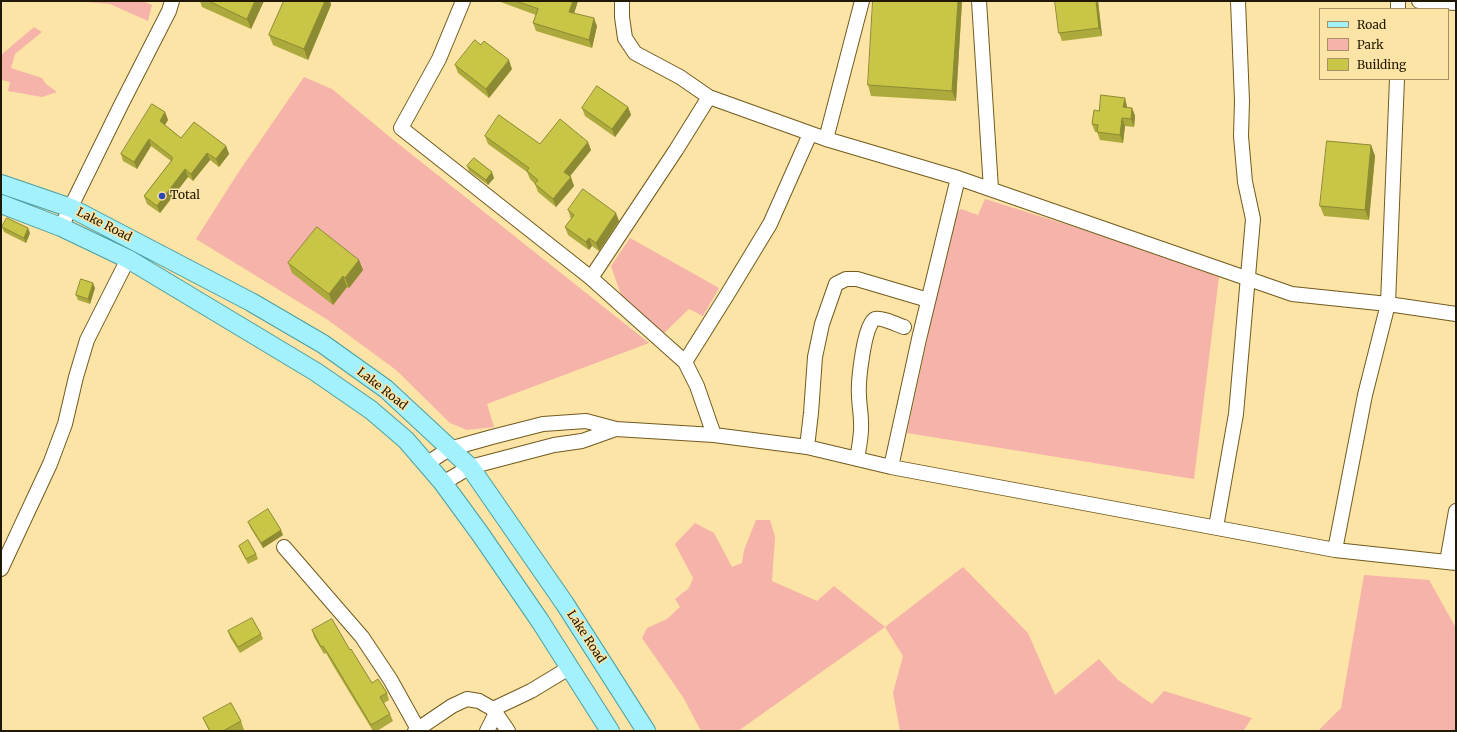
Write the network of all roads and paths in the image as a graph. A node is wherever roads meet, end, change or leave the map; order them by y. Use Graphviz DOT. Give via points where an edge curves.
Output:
graph roads {
  1 [pos="172,1"];
  2 [pos="464,1"];
  3 [pos="622,1"];
  4 [pos="862,1"];
  5 [pos="979,1"];
  6 [pos="1238,1"];
  7 [pos="1419,1"];
  8 [pos="1456,3"];
  9 [pos="1397,80"];
  10 [pos="709,97"];
  11 [pos="810,134"];
  12 [pos="826,139"];
  13 [pos="958,178"];
  14 [pos="1,184"];
  15 [pos="991,190"];
  16 [pos="1,204"];
  17 [pos="71,208"];
  18 [pos="61,227"];
  19 [pos="128,259"];
  20 [pos="591,278"];
  21 [pos="1248,279"];
  22 [pos="928,300"];
  23 [pos="1388,304"];
  24 [pos="1456,314"];
  25 [pos="904,327"];
  26 [pos="685,362"];
  27 [pos="616,429"];
  28 [pos="714,435"];
  29 [pos="807,447"];
  30 [pos="449,449"];
  31 [pos="858,459"];
  32 [pos="426,464"];
  33 [pos="891,466"];
  34 [pos="470,467"];
  35 [pos="443,483"];
  36 [pos="1456,511"];
  37 [pos="1216,527"];
  38 [pos="284,547"];
  39 [pos="1336,550"];
  40 [pos="1451,562"];
  41 [pos="1,569"];
  42 [pos="569,668"];
  43 [pos="495,711"];
  44 [pos="417,730"];
  45 [pos="487,731"];
  46 [pos="508,731"];
  47 [pos="610,731"];
  48 [pos="646,731"];
  1 -- 17 [label="street"];
  2 -- 20 [label="street" via="439,59 401,128"];
  3 -- 10 [label="street" via="625,38 635,53 680,77"];
  4 -- 12 [label="street"];
  5 -- 15 [label="street"];
  6 -- 21 [label="street" via="1241,136 1245,182 1253,219"];
  7 -- 8 [label="street"];
  9 -- 23 [label="street"];
  10 -- 11 [label="street"];
  10 -- 20 [label="street"];
  11 -- 12 [label="street"];
  11 -- 26 [label="street" via="770,224"];
  12 -- 13 [label="street"];
  13 -- 15 [label="street"];
  13 -- 22 [label="street"];
  14 -- 17 [label="main road, Lake Road"];
  15 -- 21 [label="street"];
  16 -- 18 [label="main road, Lake Road"];
  17 -- 18 [label="street"];
  17 -- 30 [label="main road, Lake Road" via="251,302 323,344 386,389"];
  18 -- 19 [label="main road, Lake Road"];
  19 -- 32 [label="main road, Lake Road" via="335,385 371,410 406,440"];
  19 -- 41 [label="street" via="86,340 65,424 50,464"];
  20 -- 26 [label="street"];
  21 -- 23 [label="street" via="1292,294"];
  21 -- 37 [label="street" via="1236,414"];
  22 -- 29 [label="street" via="857,279 846,278 836,284 822,324 815,357"];
  22 -- 33 [label="street"];
  23 -- 24 [label="street"];
  23 -- 39 [label="street" via="1365,395"];
  25 -- 31 [label="street" via="881,319 875,319 870,323 864,342 860,374 862,423"];
  26 -- 28 [label="street" via="697,386"];
  27 -- 28 [label="street"];
  27 -- 30 [label="street" via="586,421 543,424"];
  27 -- 34 [label="street" via="582,441 554,445"];
  28 -- 29 [label="street"];
  29 -- 31 [label="street"];
  30 -- 32 [label="street"];
  30 -- 34 [label="main road, Lake Road"];
  31 -- 33 [label="street"];
  32 -- 35 [label="main road, Lake Road"];
  33 -- 37 [label="street"];
  34 -- 35 [label="street"];
  34 -- 48 [label="main road, Lake Road" via="565,604"];
  35 -- 42 [label="main road, Lake Road" via="482,534"];
  36 -- 40 [label="street"];
  37 -- 39 [label="street"];
  38 -- 44 [label="street" via="362,637 390,679"];
  39 -- 40 [label="street"];
  42 -- 43 [label="street"];
  42 -- 47 [label="main road, Lake Road"];
  43 -- 44 [label="street" via="479,701 467,699"];
  43 -- 45 [label="street"];
  43 -- 46 [label="street"];
}
